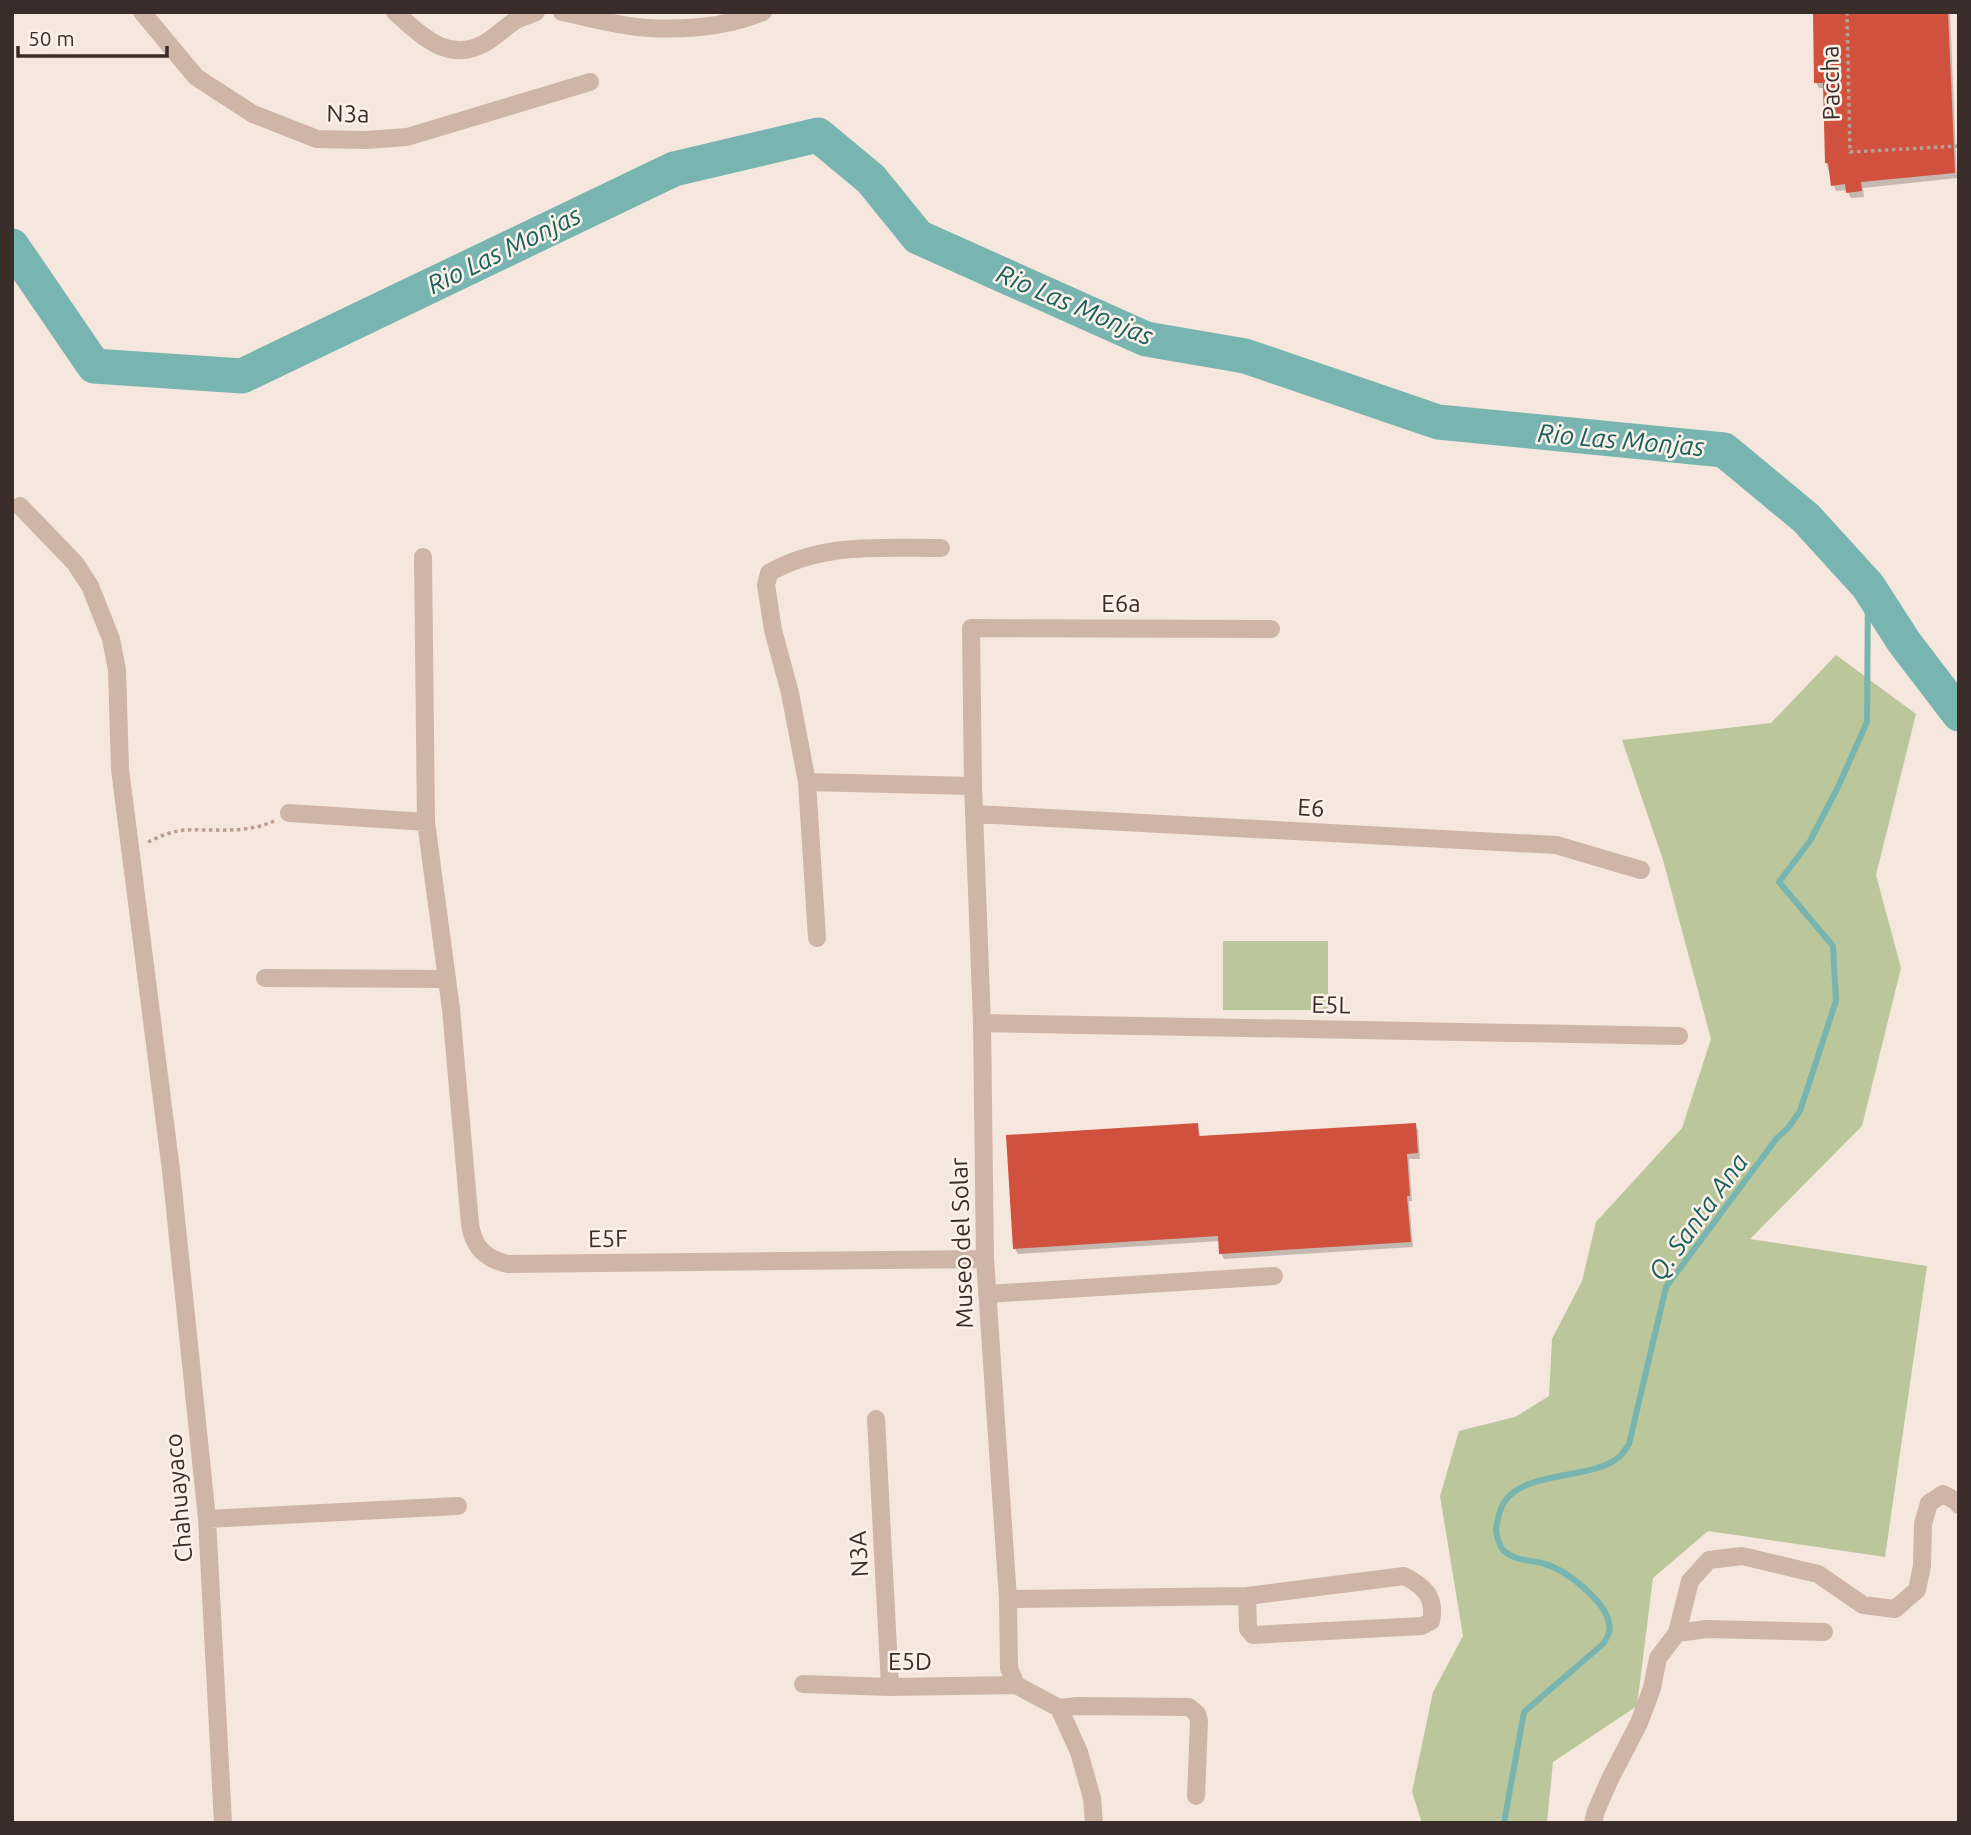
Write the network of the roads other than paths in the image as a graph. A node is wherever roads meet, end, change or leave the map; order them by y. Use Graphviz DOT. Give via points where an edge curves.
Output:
graph roads {
  1 [pos="142,12"];
  2 [pos="395,12"];
  3 [pos="536,12"];
  4 [pos="562,12"];
  5 [pos="763,12"];
  6 [pos="590,82"];
  7 [pos="20,506"];
  8 [pos="942,548"];
  9 [pos="423,557"];
  10 [pos="971,628"];
  11 [pos="1271,629"];
  12 [pos="807,782"];
  13 [pos="973,786"];
  14 [pos="289,813"];
  15 [pos="974,814"];
  16 [pos="426,822"];
  17 [pos="1641,870"];
  18 [pos="817,938"];
  19 [pos="265,978"];
  20 [pos="447,979"];
  21 [pos="982,1023"];
  22 [pos="1679,1036"];
  23 [pos="985,1259"];
  24 [pos="1274,1276"];
  25 [pos="987,1294"];
  26 [pos="876,1419"];
  27 [pos="1959,1505"];
  28 [pos="458,1506"];
  29 [pos="207,1519"];
  30 [pos="1247,1596"];
  31 [pos="1008,1599"];
  32 [pos="1824,1632"];
  33 [pos="1677,1633"];
  34 [pos="803,1684"];
  35 [pos="1016,1685"];
  36 [pos="890,1687"];
  37 [pos="1059,1708"];
  38 [pos="1196,1796"];
  39 [pos="223,1823"];
  40 [pos="1094,1823"];
  41 [pos="1593,1823"];
  1 -- 6 [label="street, N3a" via="196,78 253,114 317,139 407,137"];
  2 -- 3 [label="street" via="430,43 451,51 484,44"];
  4 -- 5 [label="street" via="648,28 743,21"];
  7 -- 29 [label="street, Chahuayaco" via="75,564 89,586 111,639 117,670 120,769 171,1170"];
  8 -- 12 [label="street" via="850,548 813,555 769,573 766,585 773,630"];
  9 -- 16 [label="street, E5F"];
  10 -- 11 [label="street, E6a"];
  10 -- 13 [label="street, Museo del Solar"];
  12 -- 13 [label="street"];
  12 -- 18 [label="street"];
  13 -- 15 [label="street, Museo del Solar"];
  14 -- 16 [label="street"];
  15 -- 17 [label="street, E6" via="1556,845"];
  15 -- 21 [label="street, Museo del Solar"];
  16 -- 20 [label="street, E5F"];
  19 -- 20 [label="street"];
  20 -- 23 [label="street, E5F" via="472,1236 485,1256 508,1264"];
  21 -- 22 [label="street, E5L"];
  21 -- 23 [label="street, Museo del Solar"];
  23 -- 25 [label="street, Museo del Solar"];
  24 -- 25 [label="street"];
  25 -- 31 [label="street, Museo del Solar"];
  26 -- 36 [label="street, N3A"];
  27 -- 33 [label="street" via="1943,1494 1929,1503 1917,1590 1895,1609 1863,1605 1818,1574 1742,1556 1709,1560 1690,1581"];
  28 -- 29 [label="street"];
  29 -- 39 [label="street, Chahuayaco"];
  30 -- 30 [label="street" via="1248,1629 1253,1635 1422,1626 1431,1621 1433,1611 1421,1584 1404,1576"];
  30 -- 31 [label="street"];
  31 -- 35 [label="street, Museo del Solar" via="1009,1668"];
  32 -- 33 [label="street" via="1707,1629"];
  33 -- 41 [label="street" via="1658,1658 1639,1723"];
  34 -- 36 [label="street, E5D"];
  35 -- 36 [label="street, E5D"];
  35 -- 37 [label="street"];
  37 -- 38 [label="street" via="1189,1707 1199,1721"];
  37 -- 40 [label="street" via="1079,1752"];
}
